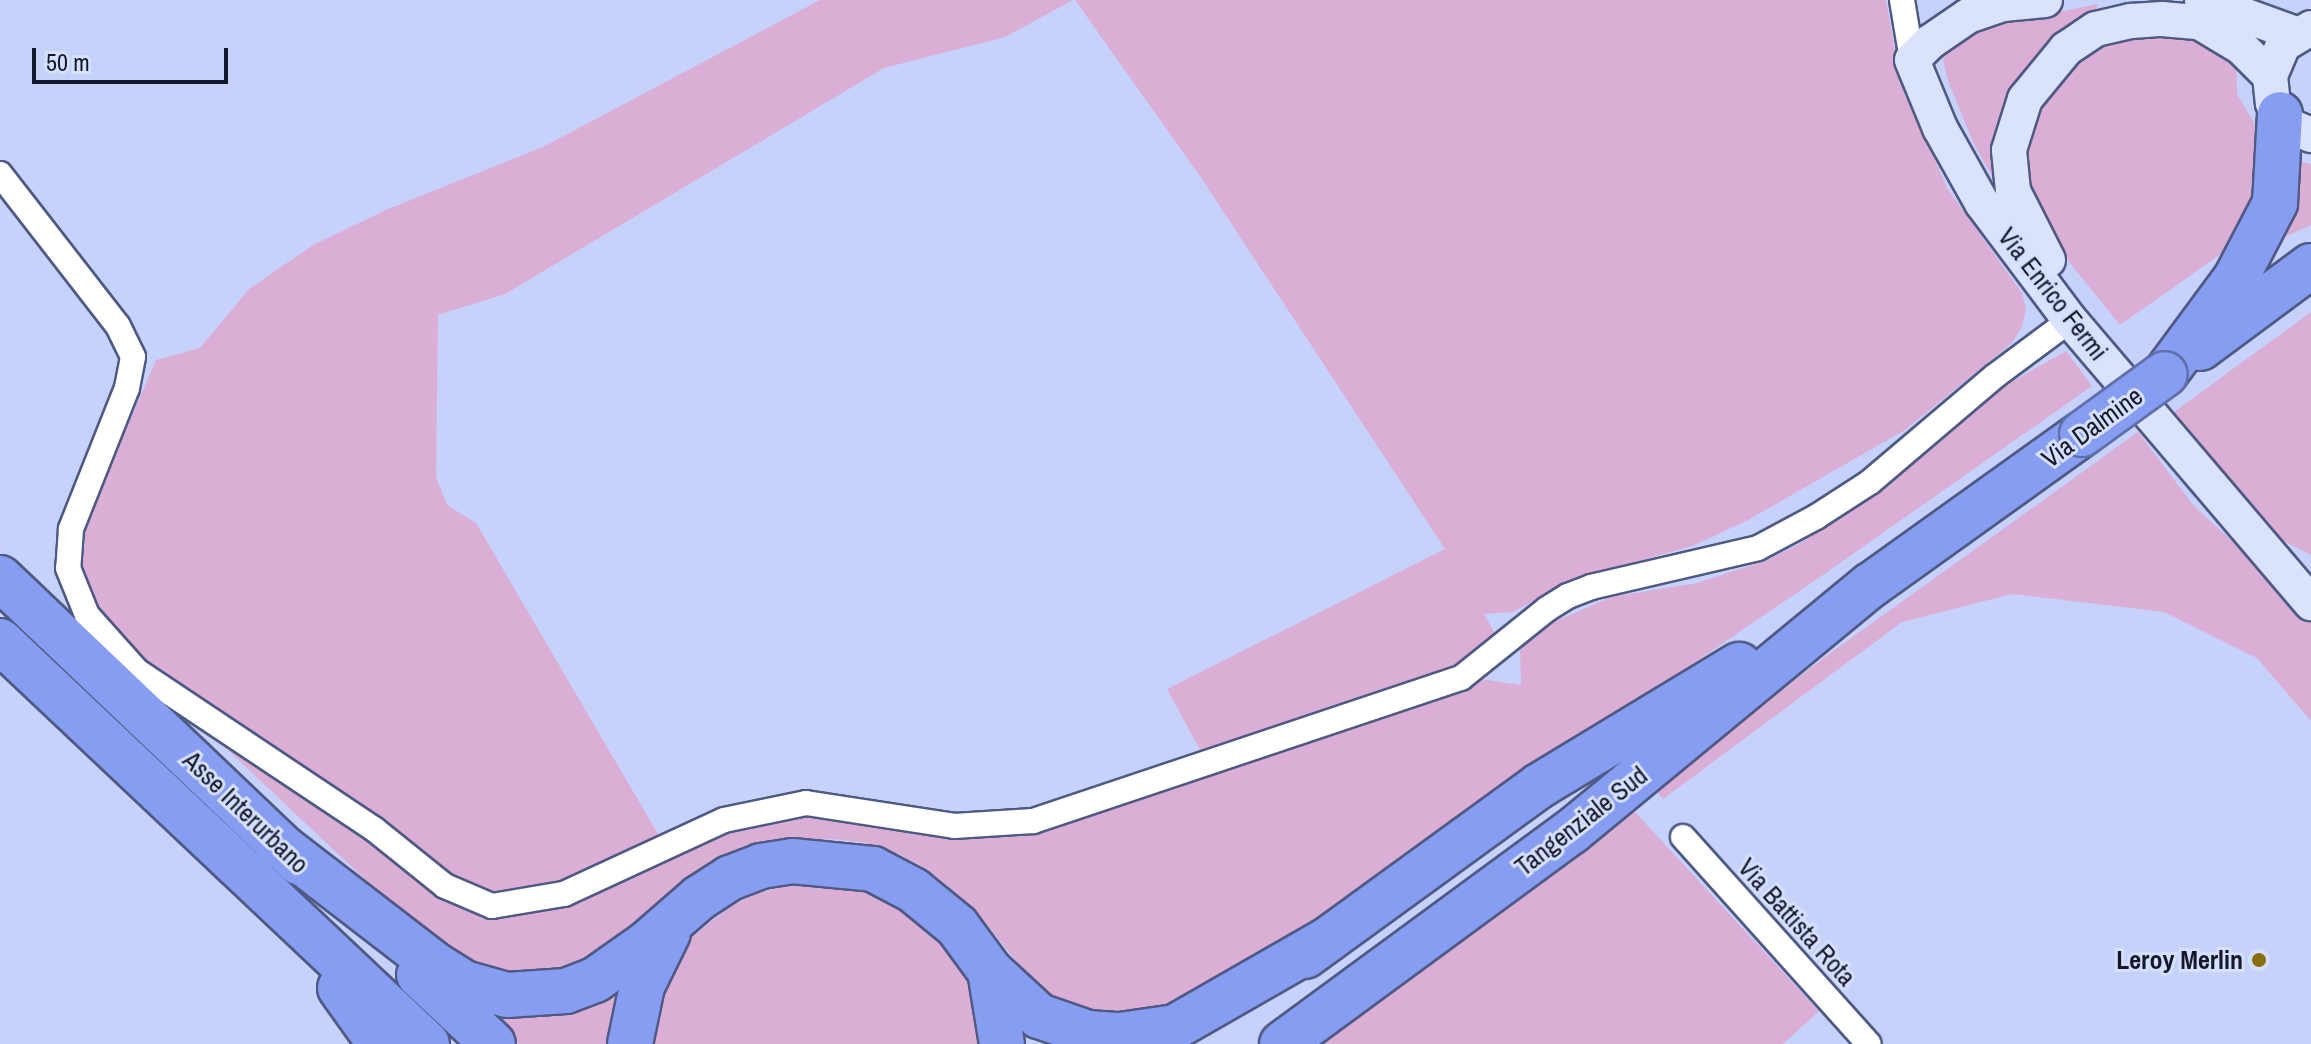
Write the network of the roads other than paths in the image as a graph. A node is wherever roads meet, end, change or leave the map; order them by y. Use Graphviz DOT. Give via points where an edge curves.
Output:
graph roads {
  1 [pos="1902,0"];
  2 [pos="2043,0"];
  3 [pos="2202,0"];
  4 [pos="2304,31"];
  5 [pos="1912,60"];
  6 [pos="2287,109"];
  7 [pos="0,174"];
  8 [pos="2311,266"];
  9 [pos="2301,305"];
  10 [pos="2070,320"];
  11 [pos="2165,374"];
  12 [pos="2268,552"];
  13 [pos="2311,563"];
  14 [pos="0,578"];
  15 [pos="1871,585"];
  16 [pos="2311,603"];
  17 [pos="0,641"];
  18 [pos="1683,837"];
  19 [pos="262,857"];
  20 [pos="674,920"];
  21 [pos="1327,940"];
  22 [pos="990,971"];
  23 [pos="1294,1038"];
  24 [pos="380,1044"];
  25 [pos="427,1044"];
  26 [pos="493,1044"];
  27 [pos="630,1044"];
  28 [pos="1002,1044"];
  29 [pos="1183,1044"];
  30 [pos="1869,1044"];
  1 -- 5 [label="street, Via Enrico Fermi"];
  2 -- 5 [label="street" via="2003,4 1968,16"];
  3 -- 4 [label="street"];
  4 -- 6 [label="street" via="2283,45"];
  5 -- 10 [label="street, Via Enrico Fermi" via="1940,128 1982,203"];
  6 -- 10 [label="street" via="2241,47 2199,22 2162,19 2096,29 2066,49 2025,99 2009,150 2013,191 2053,268"];
  6 -- 11 [label="highway" via="2275,203 2236,278"];
  7 -- 10 [label="street" via="118,326 133,357 127,388 71,529 68,568 87,615 137,671 374,829 445,886 492,906 564,894 724,820 806,803 954,826 1033,821 1461,678 1568,596 1758,548 1816,517 1870,482"];
  8 -- 11 [label="highway, Via Dalmine"];
  9 -- 11 [label="highway" via="2214,363"];
  10 -- 12 [label="street, Via Enrico Fermi"];
  11 -- 15 [label="highway, Via Dalmine, bridge"];
  12 -- 13 [label="street"];
  12 -- 16 [label="street, Via Enrico Fermi"];
  14 -- 19 [label="highway, Asse Interurbano"];
  15 -- 21 [label="highway" via="1539,786"];
  15 -- 23 [label="highway, Tangenziale Sud" via="1571,832"];
  17 -- 19 [label="highway, Asse Interurbano"];
  18 -- 30 [label="street, Via Battista Rota"];
  19 -- 20 [label="highway" via="464,983 496,993 537,995 595,980"];
  19 -- 24 [label="highway"];
  19 -- 25 [label="highway, Asse Interurbano"];
  19 -- 26 [label="highway, Asse Interurbano"];
  20 -- 22 [label="highway" via="730,878 761,866 792,861 873,869 938,908"];
  20 -- 27 [label="highway" via="642,986"];
  21 -- 22 [label="highway" via="1214,1008 1151,1032 1088,1033 1061,1026 1039,1016"];
  21 -- 29 [label="highway"];
  22 -- 28 [label="highway"];
}
